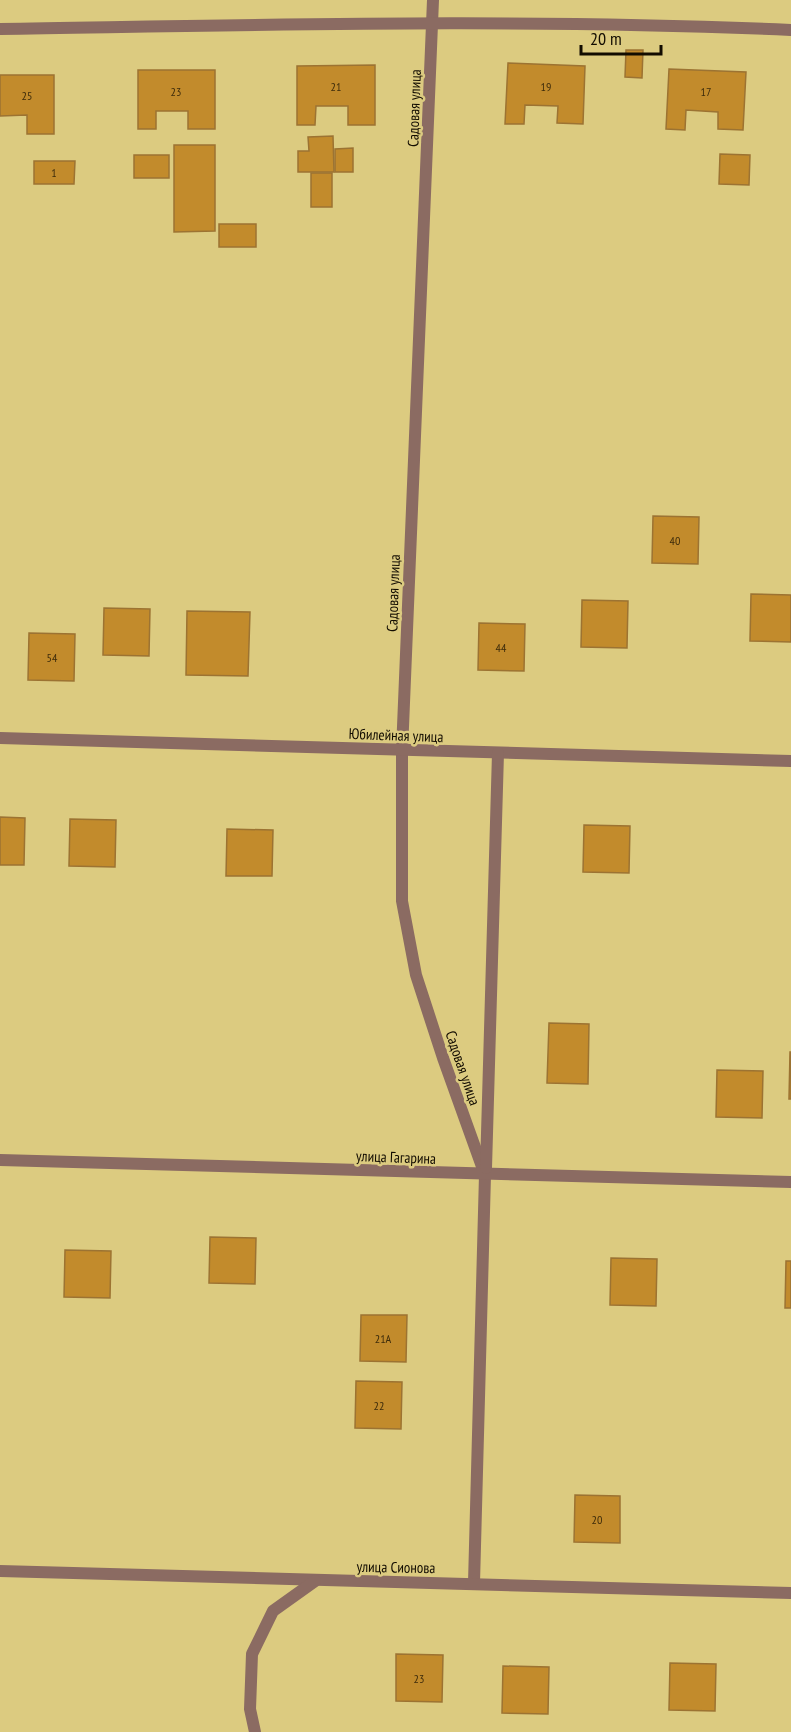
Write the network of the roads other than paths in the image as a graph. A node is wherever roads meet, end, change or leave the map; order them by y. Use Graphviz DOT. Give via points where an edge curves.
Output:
graph roads {
  1 [pos="433,0"];
  2 [pos="432,23"];
  3 [pos="0,29"];
  4 [pos="791,30"];
  5 [pos="0,738"];
  6 [pos="402,751"];
  7 [pos="498,753"];
  8 [pos="791,761"];
  9 [pos="0,1160"];
  10 [pos="485,1175"];
  11 [pos="791,1182"];
  12 [pos="0,1571"];
  13 [pos="315,1581"];
  14 [pos="474,1583"];
  15 [pos="791,1593"];
  16 [pos="255,1732"];
  1 -- 2 [label="street, Садовая улица"];
  2 -- 3 [label="street"];
  2 -- 4 [label="street" via="693,25"];
  2 -- 6 [label="street, Садовая улица"];
  5 -- 6 [label="street, Юбилейная улица"];
  6 -- 7 [label="street, Юбилейная улица"];
  6 -- 10 [label="street, Садовая улица" via="402,901 416,975"];
  7 -- 8 [label="street, Юбилейная улица"];
  7 -- 10 [label="street, Садовая улица"];
  9 -- 10 [label="street, улица Гагарина"];
  10 -- 11 [label="street, улица Гагарина"];
  10 -- 14 [label="street, Садовая улица"];
  12 -- 13 [label="street, улица Сионова"];
  13 -- 14 [label="street, улица Сионова"];
  13 -- 16 [label="street" via="273,1611 252,1654 250,1709"];
  14 -- 15 [label="street, улица Сионова"];
}
